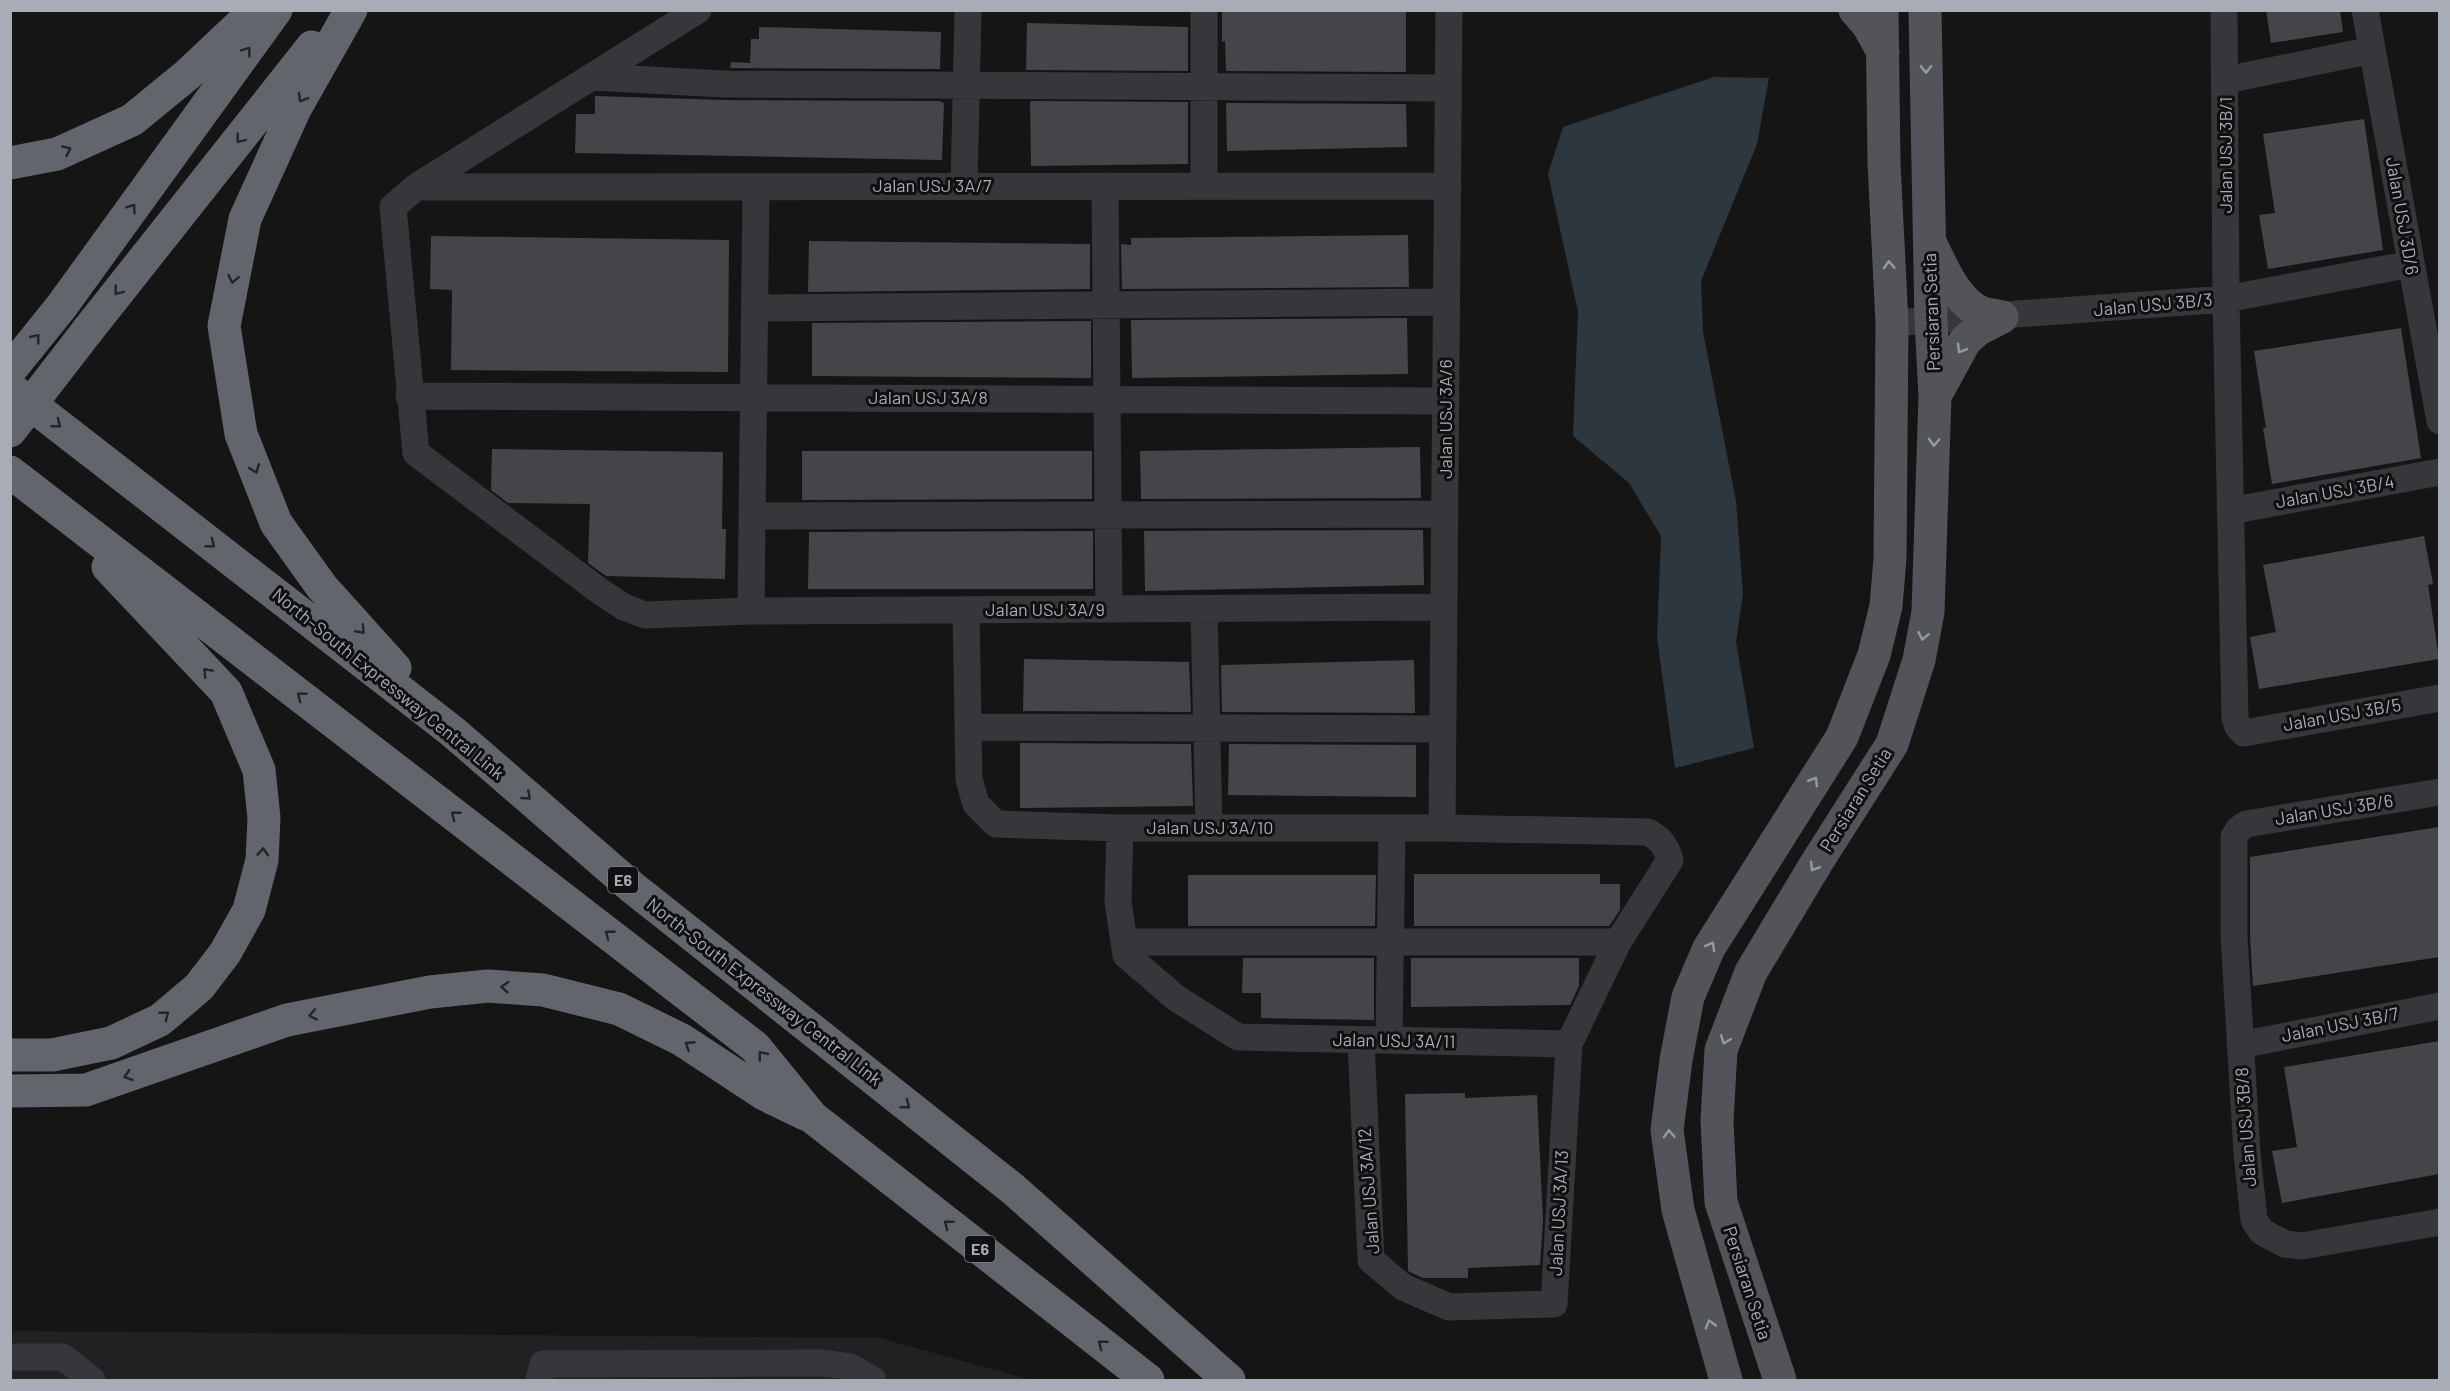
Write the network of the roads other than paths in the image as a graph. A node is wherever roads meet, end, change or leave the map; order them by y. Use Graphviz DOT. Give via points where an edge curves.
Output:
graph roads {
  1 [pos="256,10"];
  2 [pos="276,10"];
  3 [pos="341,10"];
  4 [pos="351,10"];
  5 [pos="698,10"];
  6 [pos="968,10"];
  7 [pos="1204,10"];
  8 [pos="1449,10"];
  9 [pos="1855,10"];
  10 [pos="1882,10"];
  11 [pos="1925,10"];
  12 [pos="2224,10"];
  13 [pos="2365,10"];
  14 [pos="2372,50"];
  15 [pos="1883,52"];
  16 [pos="593,77"];
  17 [pos="2226,80"];
  18 [pos="966,85"];
  19 [pos="1204,86"];
  20 [pos="1448,88"];
  21 [pos="10,163"];
  22 [pos="964,186"];
  23 [pos="1105,186"];
  24 [pos="1204,186"];
  25 [pos="1448,186"];
  26 [pos="416,187"];
  27 [pos="756,187"];
  28 [pos="1930,240"];
  29 [pos="2411,264"];
  30 [pos="2226,299"];
  31 [pos="1446,302"];
  32 [pos="1106,306"];
  33 [pos="755,308"];
  34 [pos="2002,317"];
  35 [pos="1931,320"];
  36 [pos="1892,323"];
  37 [pos="10,370"];
  38 [pos="10,388"];
  39 [pos="409,396"];
  40 [pos="1935,396"];
  41 [pos="754,398"];
  42 [pos="1107,399"];
  43 [pos="1446,401"];
  44 [pos="2439,421"];
  45 [pos="10,431"];
  46 [pos="10,472"];
  47 [pos="2439,472"];
  48 [pos="49,502"];
  49 [pos="2230,511"];
  50 [pos="1445,514"];
  51 [pos="1108,515"];
  52 [pos="752,516"];
  53 [pos="1444,607"];
  54 [pos="1109,609"];
  55 [pos="1204,609"];
  56 [pos="966,610"];
  57 [pos="751,611"];
  58 [pos="2439,698"];
  59 [pos="968,727"];
  60 [pos="1207,728"];
  61 [pos="1443,729"];
  62 [pos="453,732"];
  63 [pos="2244,733"];
  64 [pos="2439,792"];
  65 [pos="1209,827"];
  66 [pos="1120,828"];
  67 [pos="1392,828"];
  68 [pos="1442,828"];
  69 [pos="2234,837"];
  70 [pos="1390,941"];
  71 [pos="1124,942"];
  72 [pos="1618,942"];
  73 [pos="2439,1006"];
  74 [pos="1389,1040"];
  75 [pos="1361,1041"];
  76 [pos="1569,1044"];
  77 [pos="2240,1045"];
  78 [pos="10,1055"];
  79 [pos="10,1091"];
  80 [pos="812,1117"];
  81 [pos="2439,1222"];
  82 [pos="1476,1306"];
  83 [pos="10,1357"];
  84 [pos="92,1380"];
  85 [pos="539,1380"];
  86 [pos="873,1380"];
  87 [pos="1148,1380"];
  88 [pos="1229,1380"];
  89 [pos="1726,1380"];
  90 [pos="1780,1380"];
  21 -- 1 [label="highway, one-way" via="57,154 132,120 188,75"];
  37 -- 2 [label="highway, one-way" via="61,307"];
  3 -- 45 [label="highway, one-way, bridge"];
  4 -- 62 [label="highway, one-way" via="296,109 245,219 224,326 241,434 276,523 322,587"];
  5 -- 16 [label="street"];
  6 -- 18 [label="street"];
  7 -- 19 [label="street"];
  8 -- 20 [label="street, Jalan USJ 3A/6"];
  9 -- 15 [label="main road"];
  10 -- 15 [label="main road"];
  11 -- 28 [label="main road, Persiaran Setia, one-way"];
  12 -- 17 [label="street, Jalan USJ 3B/1"];
  13 -- 14 [label="street, Jalan USJ 3D/6"];
  14 -- 17 [label="street"];
  14 -- 29 [label="street, Jalan USJ 3D/6"];
  36 -- 15 [label="main road, one-way"];
  16 -- 18 [label="street" via="724,84"];
  16 -- 26 [label="street"];
  17 -- 30 [label="street, Jalan USJ 3B/1"];
  18 -- 19 [label="street"];
  18 -- 22 [label="street"];
  19 -- 20 [label="street"];
  19 -- 24 [label="street"];
  20 -- 25 [label="street, Jalan USJ 3A/6"];
  22 -- 23 [label="street, Jalan USJ 3A/7"];
  22 -- 27 [label="street, Jalan USJ 3A/7"];
  23 -- 24 [label="street, Jalan USJ 3A/7"];
  23 -- 32 [label="street"];
  24 -- 25 [label="street, Jalan USJ 3A/7"];
  25 -- 31 [label="street, Jalan USJ 3A/6"];
  26 -- 27 [label="street, Jalan USJ 3A/7"];
  26 -- 39 [label="street" via="393,207"];
  27 -- 33 [label="street"];
  28 -- 34 [label="main road" via="1940,264 1968,303 1981,312"];
  28 -- 35 [label="main road, Persiaran Setia"];
  29 -- 30 [label="street, Jalan USJ 3B/3"];
  29 -- 44 [label="street, Jalan USJ 3D/6"];
  30 -- 34 [label="street, Jalan USJ 3B/3"];
  30 -- 49 [label="street, Jalan USJ 3B/1"];
  31 -- 32 [label="street"];
  31 -- 43 [label="street, Jalan USJ 3A/6"];
  32 -- 33 [label="street"];
  32 -- 42 [label="street"];
  33 -- 41 [label="street"];
  34 -- 35 [label="street, Jalan USJ 3B/3"];
  34 -- 40 [label="main road, one-way" via="1965,341"];
  35 -- 36 [label="street, Jalan USJ 3B/3"];
  35 -- 40 [label="main road, Persiaran Setia"];
  89 -- 36 [label="main road, one-way" via="1678,1210 1667,1130 1676,1060 1688,997 1709,948 1842,737 1874,655 1886,606 1890,558"];
  38 -- 62 [label="highway, North–South Expressway Central Link / E6, one-way"];
  39 -- 41 [label="street, Jalan USJ 3A/8"];
  39 -- 57 [label="street, Jalan USJ 3A/9" via="416,453 624,607 645,615"];
  40 -- 90 [label="main road, Persiaran Setia, one-way" via="1928,612 1919,660 1892,744 1751,972 1721,1050 1717,1121 1720,1202"];
  41 -- 42 [label="street, Jalan USJ 3A/8"];
  41 -- 52 [label="street"];
  42 -- 43 [label="street, Jalan USJ 3A/8"];
  42 -- 51 [label="street"];
  43 -- 50 [label="street, Jalan USJ 3A/6"];
  46 -- 48 [label="highway, E6"];
  47 -- 49 [label="street, Jalan USJ 3B/4"];
  78 -- 48 [label="highway, one-way" via="52,1055 111,1043 160,1020 199,987 225,953 249,910 262,860 264,818 259,770 226,692"];
  80 -- 48 [label="highway, E6, one-way" via="755,1047"];
  49 -- 63 [label="street, Jalan USJ 3B/1" via="2235,718"];
  50 -- 51 [label="street"];
  50 -- 53 [label="street, Jalan USJ 3A/6"];
  51 -- 52 [label="street"];
  51 -- 54 [label="street"];
  52 -- 57 [label="street"];
  53 -- 55 [label="street, Jalan USJ 3A/9"];
  53 -- 61 [label="street, Jalan USJ 3A/6"];
  54 -- 55 [label="street, Jalan USJ 3A/9"];
  54 -- 56 [label="street, Jalan USJ 3A/9"];
  55 -- 60 [label="street"];
  56 -- 57 [label="street, Jalan USJ 3A/9"];
  56 -- 59 [label="street, Jalan USJ 3A/10"];
  58 -- 63 [label="street, Jalan USJ 3B/5"];
  59 -- 60 [label="street"];
  59 -- 66 [label="street, Jalan USJ 3A/10" via="969,778 976,804 996,824"];
  60 -- 61 [label="street"];
  60 -- 65 [label="street"];
  61 -- 68 [label="street, Jalan USJ 3A/6"];
  62 -- 88 [label="highway, North–South Expressway Central Link / E6, one-way" via="633,888 1013,1189"];
  64 -- 69 [label="street, Jalan USJ 3B/6" via="2246,824"];
  65 -- 66 [label="street, Jalan USJ 3A/10"];
  65 -- 67 [label="street, Jalan USJ 3A/10"];
  66 -- 71 [label="street, Jalan USJ 3A/11" via="1119,902"];
  67 -- 68 [label="street, Jalan USJ 3A/10"];
  67 -- 70 [label="street"];
  68 -- 72 [label="street, Jalan USJ 3A/10" via="1648,832 1659,838 1670,860"];
  69 -- 77 [label="street, Jalan USJ 3B/8"];
  70 -- 71 [label="street"];
  70 -- 72 [label="street"];
  70 -- 74 [label="street"];
  71 -- 75 [label="street, Jalan USJ 3A/11" via="1126,955 1176,998 1238,1037"];
  72 -- 76 [label="street"];
  73 -- 77 [label="street, Jalan USJ 3B/7"];
  74 -- 75 [label="street, Jalan USJ 3A/11"];
  74 -- 76 [label="street, Jalan USJ 3A/11"];
  75 -- 82 [label="street, Jalan USJ 3A/12" via="1371,1260 1403,1287 1449,1307"];
  76 -- 82 [label="street, Jalan USJ 3A/13" via="1554,1304"];
  77 -- 81 [label="street, Jalan USJ 3B/8" via="2254,1220 2262,1232 2285,1244 2302,1246"];
  80 -- 79 [label="highway, one-way" via="764,1094 681,1040 619,1009 543,990 488,986 430,992 287,1020 86,1090"];
  87 -- 80 [label="highway, E6, one-way"];
  83 -- 84 [label="street" via="63,1357"];
  85 -- 86 [label="street" via="543,1364 823,1363 851,1367"];
}
